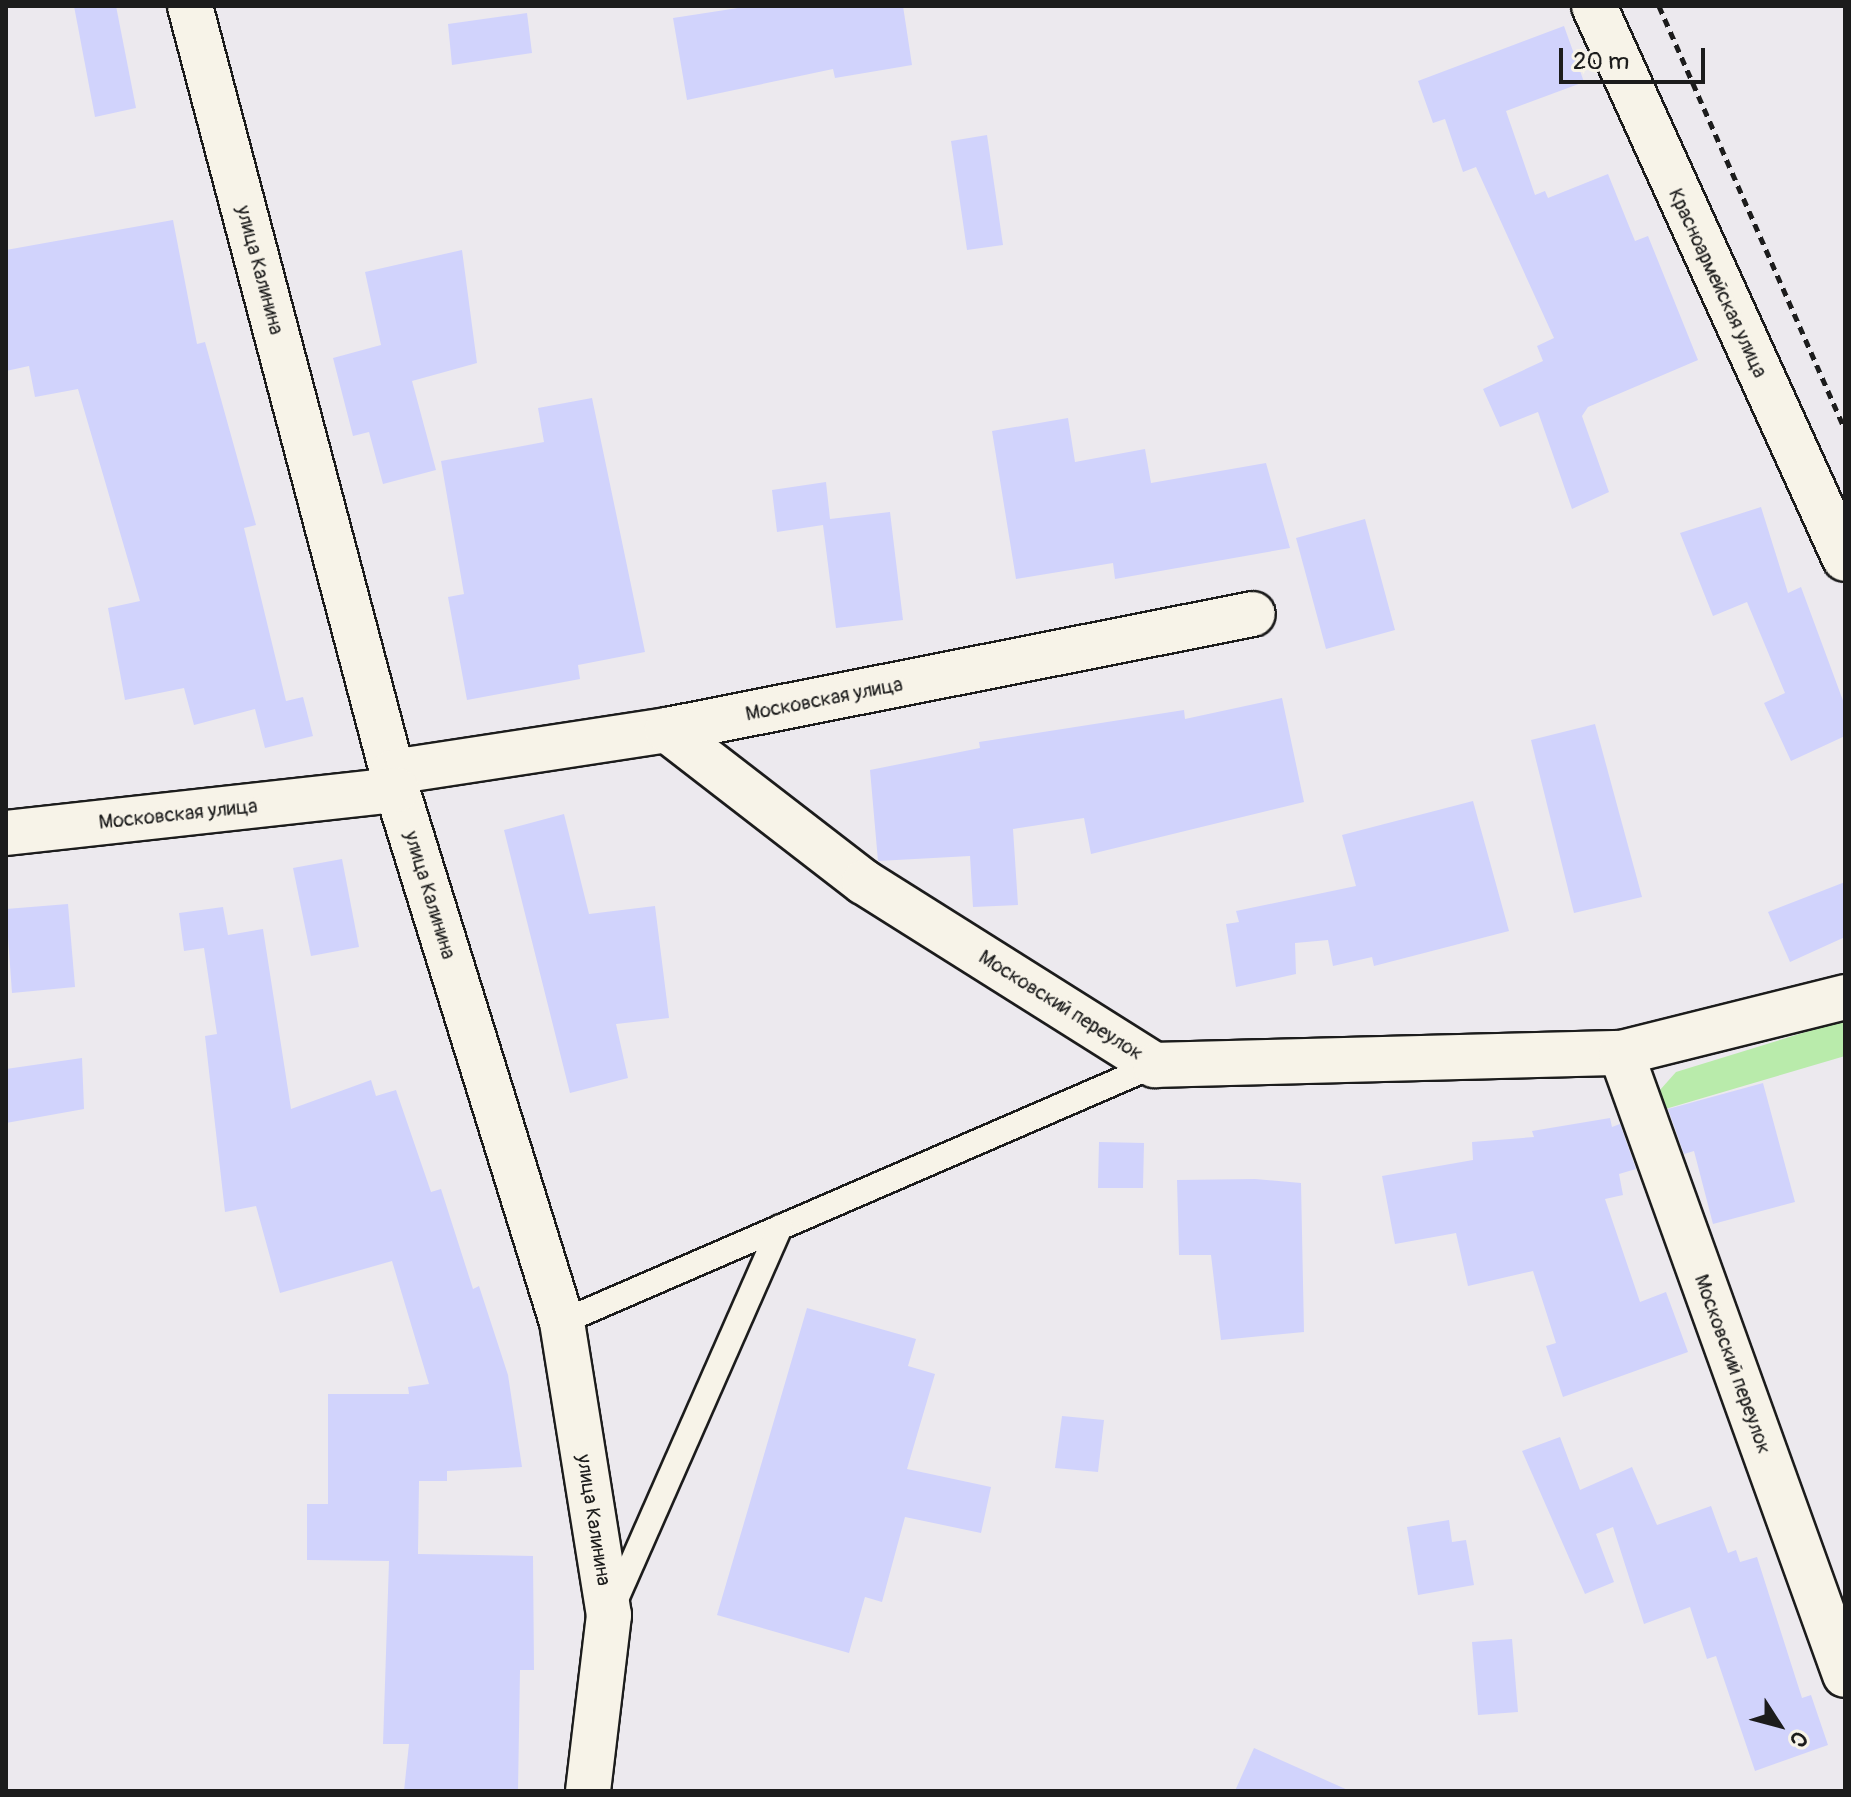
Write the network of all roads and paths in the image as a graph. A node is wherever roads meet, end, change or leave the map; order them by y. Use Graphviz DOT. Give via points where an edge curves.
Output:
graph roads {
  1 [pos="190,6"];
  2 [pos="1594,6"];
  3 [pos="1659,6"];
  4 [pos="1845,429"];
  5 [pos="1842,545"];
  6 [pos="1253,614"];
  7 [pos="667,730"];
  8 [pos="395,781"];
  9 [pos="6,833"];
  10 [pos="1845,997"];
  11 [pos="1621,1053"];
  12 [pos="1155,1065"];
  13 [pos="780,1227"];
  14 [pos="562,1322"];
  15 [pos="609,1615"];
  16 [pos="1845,1675"];
  17 [pos="588,1791"];
  1 -- 8 [label="street, улица Калинина"];
  2 -- 5 [label="street, Красноармейская улица"];
  3 -- 4 [label="path"];
  6 -- 7 [label="street, Московская улица"];
  7 -- 8 [label="street, Московская улица"];
  7 -- 12 [label="street, Московский переулок" via="864,882"];
  8 -- 9 [label="street, Московская улица"];
  8 -- 14 [label="street, улица Калинина"];
  10 -- 11 [label="street, Московский переулок"];
  11 -- 12 [label="street, Московский переулок"];
  11 -- 16 [label="street, Московский переулок"];
  12 -- 13 [label="lane"];
  13 -- 14 [label="lane"];
  13 -- 15 [label="lane"];
  14 -- 15 [label="street, улица Калинина"];
  15 -- 17 [label="street, улица Калинина"];
}
